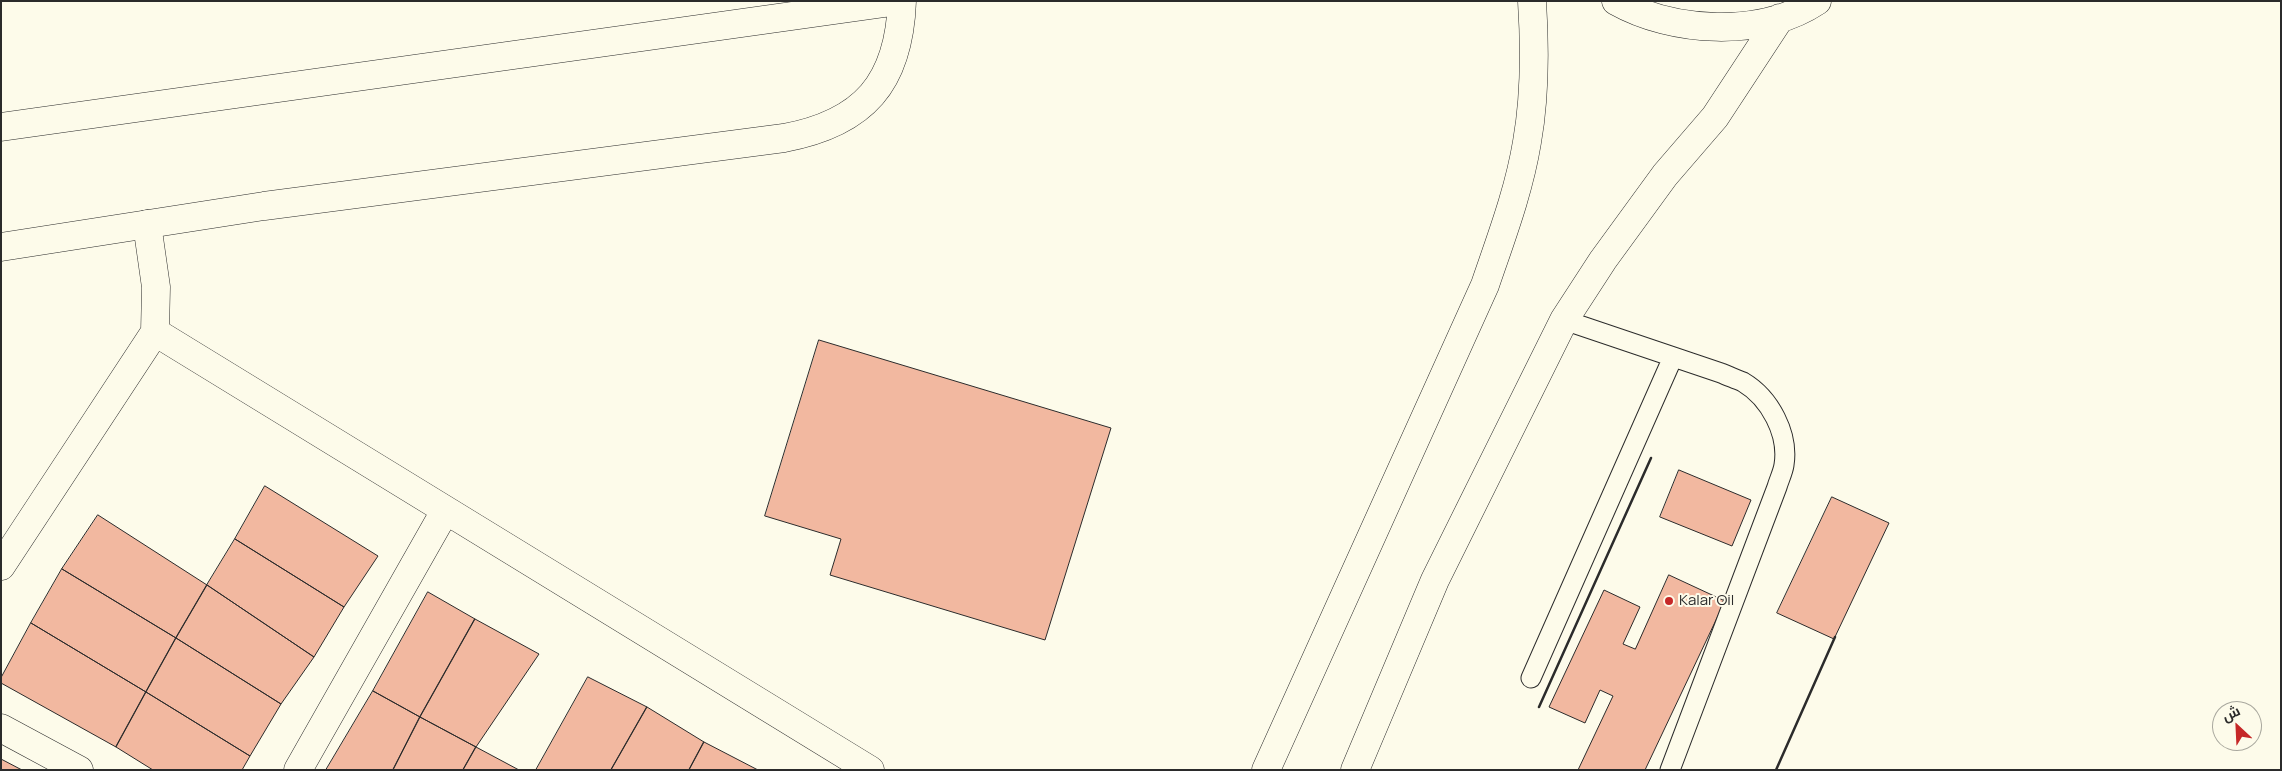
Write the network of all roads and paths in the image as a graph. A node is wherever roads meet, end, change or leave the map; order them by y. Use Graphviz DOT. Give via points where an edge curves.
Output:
graph roads {
  1 [pos="900,1"];
  2 [pos="1532,1"];
  3 [pos="1616,1"];
  4 [pos="1817,1"];
  5 [pos="1780,18"];
  6 [pos="1,127"];
  7 [pos="147,224"];
  8 [pos="1,247"];
  9 [pos="1564,320"];
  10 [pos="155,332"];
  11 [pos="1674,357"];
  12 [pos="445,511"];
  13 [pos="1,566"];
  14 [pos="1531,678"];
  15 [pos="1,728"];
  16 [pos="79,770"];
  17 [pos="298,770"];
  18 [pos="870,770"];
  19 [pos="1266,770"];
  20 [pos="1355,770"];
  21 [pos="1670,770"];
  1 -- 6 [label="main road"];
  1 -- 7 [label="main road" via="901,30 894,57 881,83 862,105 839,122 813,133"];
  2 -- 19 [label="main road" via="1533,88 1527,142 1503,233 1485,284"];
  3 -- 5 [label="main road" via="1669,22 1725,29"];
  4 -- 5 [label="main road"];
  5 -- 9 [label="main road" via="1715,117 1665,175"];
  7 -- 8 [label="main road"];
  7 -- 10 [label="main road" via="156,287"];
  9 -- 11 [label="lane"];
  9 -- 20 [label="main road" via="1435,580"];
  10 -- 12 [label="main road"];
  10 -- 13 [label="main road"];
  11 -- 14 [label="lane"];
  11 -- 21 [label="lane" via="1744,383 1762,398 1776,417 1783,440 1784,464"];
  12 -- 17 [label="main road"];
  12 -- 18 [label="main road"];
  15 -- 16 [label="main road"];
}
